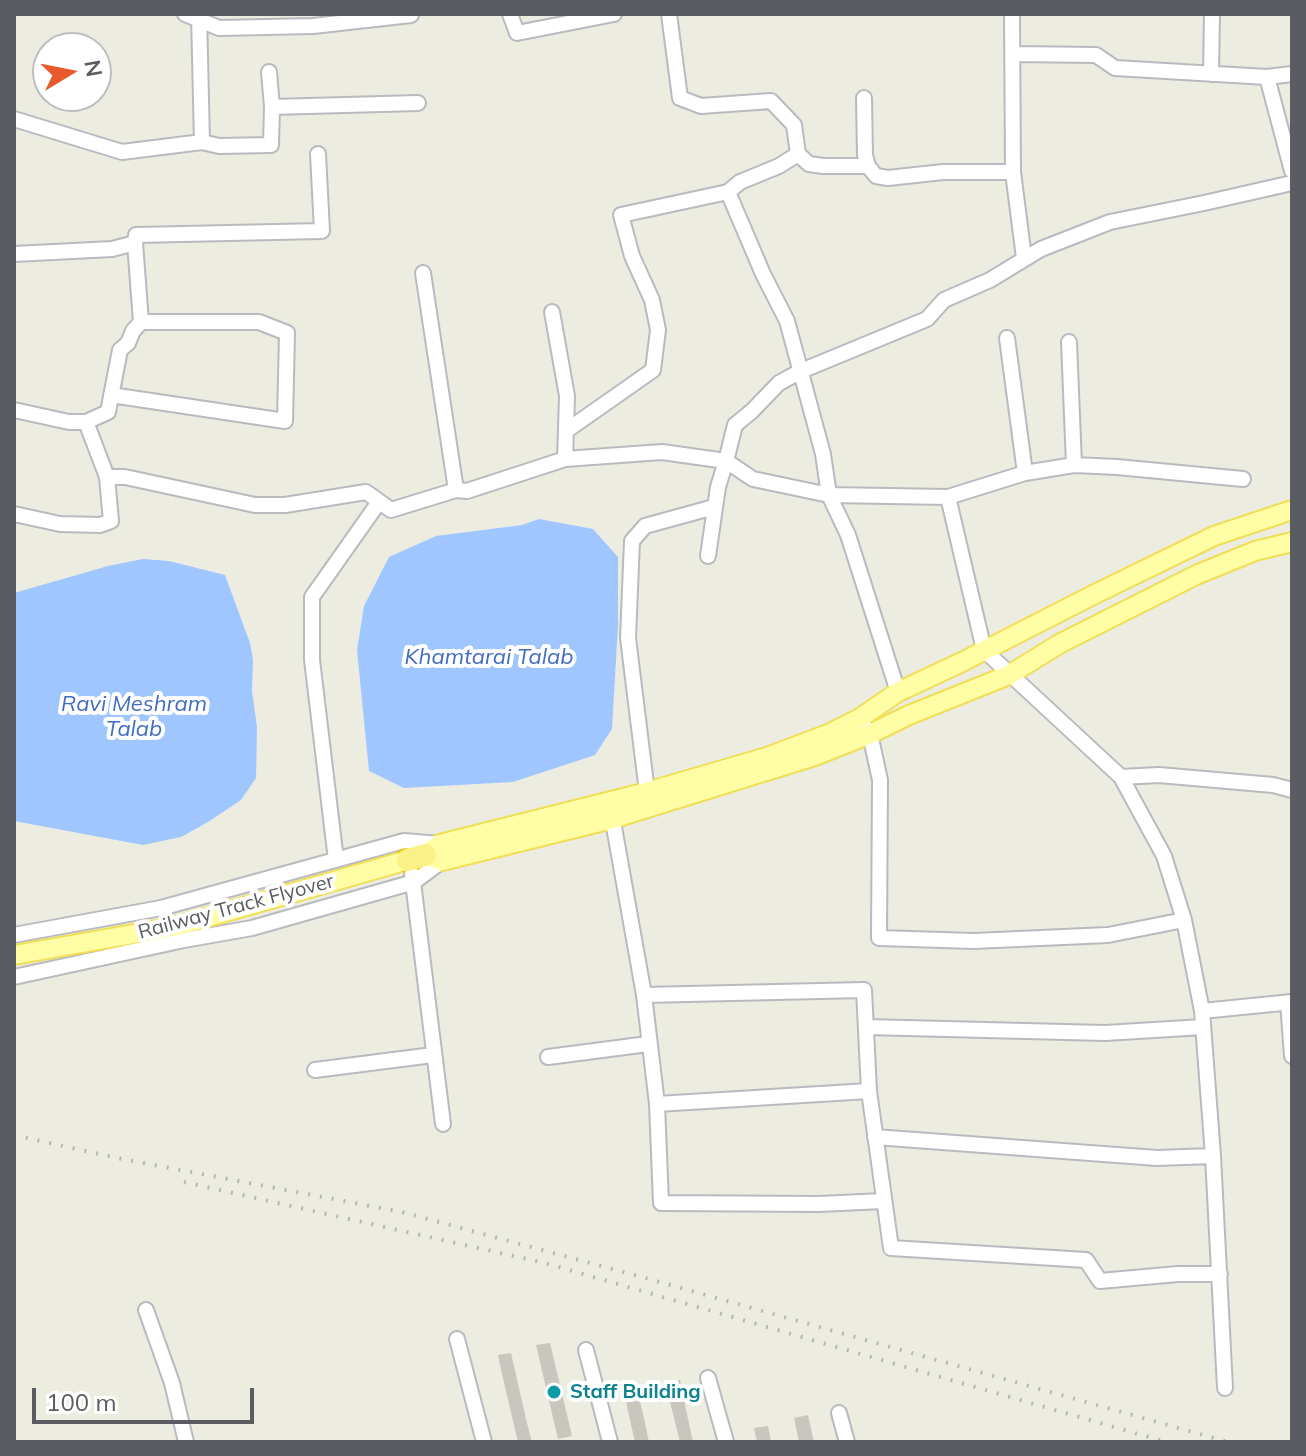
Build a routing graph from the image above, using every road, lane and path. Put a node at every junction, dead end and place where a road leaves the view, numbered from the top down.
1 (510, 14) edge
2 (614, 14) edge
3 (669, 14) edge
4 (1012, 14) edge
5 (1212, 14) edge
6 (195, 15) edge
7 (411, 15) edge
8 (1013, 54) junction
9 (269, 72) dead end
10 (1211, 74) junction
11 (1292, 74) edge
12 (1267, 77) junction
13 (864, 98) dead end
14 (418, 103) dead end
15 (272, 107) junction
16 (14, 119) edge
17 (202, 142) junction
18 (318, 154) dead end
19 (798, 154) junction
20 (868, 166) junction
21 (1292, 171) edge
22 (1013, 172) junction
23 (1292, 183) edge
24 (728, 192) junction
25 (135, 243) junction
26 (14, 254) edge
27 (1024, 258) junction
28 (423, 273) dead end
29 (552, 312) dead end
30 (141, 322) junction
31 (1007, 338) dead end
32 (1069, 342) dead end
33 (801, 371) junction
34 (111, 395) junction
35 (14, 410) edge
36 (86, 422) junction
37 (566, 431) junction
38 (565, 459) junction
39 (726, 461) junction
40 (1074, 465) junction
41 (1025, 473) junction
42 (107, 477) junction
43 (1243, 479) dead end
44 (456, 490) junction
45 (829, 495) junction
46 (948, 497) junction
47 (379, 502) junction
48 (714, 507) junction
49 (1292, 510) edge
50 (14, 514) edge
51 (1292, 542) edge
52 (708, 556) dead end
53 (984, 650) junction
54 (1009, 675) junction
55 (898, 692) junction
56 (865, 726) junction
57 (1121, 777) junction
58 (1292, 790) edge
59 (647, 792) junction
60 (611, 810) junction
61 (424, 852) junction
62 (336, 860) junction
63 (414, 882) junction
64 (1184, 920) junction
65 (14, 935) edge
66 (14, 955) edge
67 (14, 977) edge
68 (644, 995) junction
69 (1290, 1002) edge
70 (1202, 1011) junction
71 (866, 1027) junction
72 (1203, 1027) junction
73 (648, 1044) junction
74 (433, 1055) junction
75 (1292, 1056) edge
76 (548, 1057) dead end
77 (315, 1070) dead end
78 (869, 1091) junction
79 (657, 1104) junction
80 (443, 1124) dead end
81 (875, 1137) junction
82 (1213, 1156) junction
83 (883, 1201) junction
84 (1220, 1274) junction
85 (146, 1310) dead end
86 (457, 1339) dead end
87 (586, 1350) dead end
88 (708, 1378) dead end
89 (1225, 1388) dead end
90 (839, 1413) dead end
91 (186, 1442) edge
92 (484, 1442) edge
93 (610, 1442) edge
94 (726, 1442) edge
95 (847, 1442) edge

1 - 2 street
3 - 19 street
4 - 8 street
5 - 10 street
6 - 7 street
6 - 17 street
8 - 10 street
8 - 22 street
9 - 15 street
10 - 12 street
11 - 12 street
12 - 21 street
13 - 20 street
14 - 15 street
15 - 17 street
16 - 17 street
18 - 25 street
19 - 20 street
19 - 24 street
20 - 22 street
22 - 27 street
23 - 27 street
24 - 33 street
24 - 37 street
25 - 26 street
25 - 30 street
27 - 33 street
28 - 44 street
29 - 37 street
30 - 34 street
30 - 34 street
31 - 41 street
32 - 40 street
33 - 39 street
33 - 45 street
34 - 36 street
35 - 36 street
36 - 42 street
37 - 38 street
38 - 39 street
38 - 44 street
39 - 45 street
39 - 48 street
40 - 41 street
40 - 43 street
41 - 46 street
42 - 47 street
42 - 50 street
44 - 47 street
45 - 46 street
45 - 55 street
46 - 53 street
47 - 62 street
48 - 52 street
48 - 59 street
49 - 53 main road
51 - 54 main road
53 - 54 street
53 - 55 main road
54 - 56 main road
54 - 57 street
55 - 56 main road
56 - 59 main road
56 - 60 main road
56 - 64 street
57 - 58 street
57 - 64 street
59 - 60 main road
60 - 61 main road, Railway Track Flyover
60 - 68 street
61 - 62 street
61 - 63 street
61 - 63 street
61 - 66 main road, Railway Track Flyover
62 - 65 street
63 - 67 street
63 - 74 street
64 - 70 street
68 - 71 street
68 - 73 street
69 - 70 street
69 - 75 street
70 - 72 street
71 - 72 street
71 - 78 street
72 - 82 street
73 - 76 street
73 - 79 street
74 - 77 street
74 - 80 street
78 - 79 street
78 - 81 street
79 - 83 street
81 - 82 street
81 - 83 street
82 - 84 street
83 - 84 street
84 - 89 street
85 - 91 street
86 - 92 street
87 - 93 street
88 - 94 street
90 - 95 street

